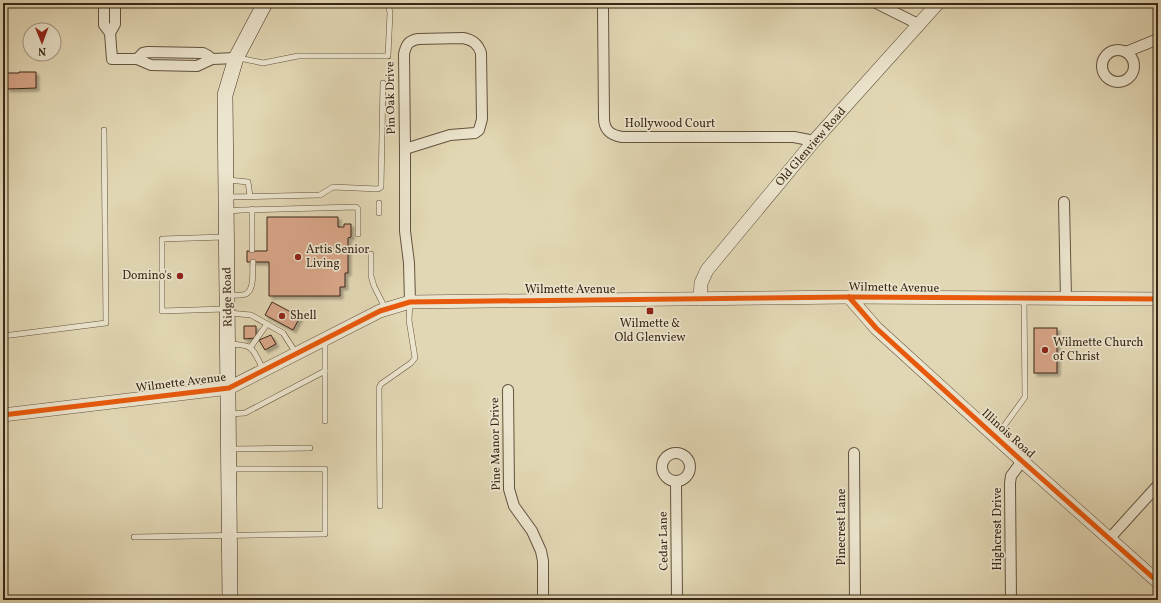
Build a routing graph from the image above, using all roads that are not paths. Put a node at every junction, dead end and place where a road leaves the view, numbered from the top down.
1 (104, 3) edge
2 (115, 3) edge
3 (265, 3) edge
4 (388, 3) edge
5 (604, 3) edge
6 (876, 3) edge
7 (938, 3) edge
8 (918, 24) junction
9 (110, 33) junction
10 (1158, 39) edge
11 (1126, 52) dead end
12 (236, 58) junction
13 (383, 83) dead end
14 (104, 130) dead end
15 (814, 142) junction
16 (405, 149) junction
17 (227, 180) junction
18 (250, 196) junction
19 (1064, 202) dead end
20 (379, 203) dead end
21 (227, 204) junction
22 (252, 209) junction
23 (379, 213) dead end
24 (358, 234) dead end
25 (227, 237) junction
26 (252, 250) dead end
27 (371, 254) dead end
28 (253, 262) dead end
29 (849, 297) junction
30 (700, 299) junction
31 (1024, 299) junction
32 (1158, 299) edge
33 (1066, 300) junction
34 (410, 302) junction
35 (228, 306) junction
36 (386, 309) junction
37 (266, 324) junction
38 (3, 336) edge
39 (325, 339) junction
40 (228, 344) junction
41 (250, 348) junction
42 (296, 353) junction
43 (264, 370) junction
44 (325, 371) junction
45 (229, 388) junction
46 (508, 390) dead end
47 (3, 414) edge
48 (229, 414) junction
49 (325, 421) dead end
50 (996, 437) junction
51 (310, 448) dead end
52 (229, 449) junction
53 (854, 454) dead end
54 (1022, 461) junction
55 (229, 469) junction
56 (676, 482) dead end
57 (1158, 485) edge
58 (380, 506) dead end
59 (230, 535) junction
60 (134, 536) dead end
61 (1110, 538) junction
62 (1158, 582) edge
63 (230, 600) edge
64 (543, 600) edge
65 (678, 600) edge
66 (856, 600) edge
67 (1011, 600) edge

1 - 9 street
2 - 9 street
3 - 12 main road, Ridge Road
4 - 12 lane
5 - 15 street, Hollywood Court
6 - 8 street
7 - 8 street, Old Glenview Road
8 - 15 street, Old Glenview Road
9 - 12 street
10 - 11 street
12 - 17 main road, Ridge Road
13 - 18 lane
14 - 38 lane
15 - 30 street, Old Glenview Road
16 - 16 street, Pin Oak Drive
16 - 34 street, Pin Oak Drive
17 - 18 lane
17 - 21 main road, Ridge Road
18 - 21 lane
19 - 33 street
20 - 23 lane
21 - 22 lane
21 - 25 main road, Ridge Road
22 - 24 lane
22 - 26 lane
25 - 35 main road, Ridge Road
25 - 35 lane
27 - 36 lane
28 - 35 lane
29 - 30 street, Wilmette Avenue
29 - 31 street, Wilmette Avenue
29 - 50 street, Illinois Road
30 - 34 street, Wilmette Avenue
31 - 33 street, Wilmette Avenue
31 - 50 lane
32 - 33 street, Wilmette Avenue
34 - 36 street, Wilmette Avenue
34 - 58 lane
35 - 37 lane
35 - 40 main road, Ridge Road
36 - 39 street, Wilmette Avenue
37 - 41 lane
37 - 42 lane
39 - 42 street, Wilmette Avenue
39 - 44 lane
40 - 41 lane
40 - 45 main road, Ridge Road
41 - 43 lane
42 - 43 street, Wilmette Avenue
43 - 45 street, Wilmette Avenue
44 - 48 lane
44 - 49 lane
45 - 47 street, Wilmette Avenue
45 - 48 main road, Ridge Road
46 - 64 street, Pine Manor Drive
48 - 52 main road, Ridge Road
50 - 54 street, Illinois Road
51 - 52 lane
52 - 55 main road, Ridge Road
53 - 66 street, Pinecrest Lane
54 - 61 street, Illinois Road
54 - 67 street, Highcrest Drive
55 - 59 main road, Ridge Road
55 - 59 lane
56 - 65 street, Cedar Lane
57 - 61 street
59 - 60 lane
59 - 63 main road, Ridge Road
61 - 62 street, Illinois Road

